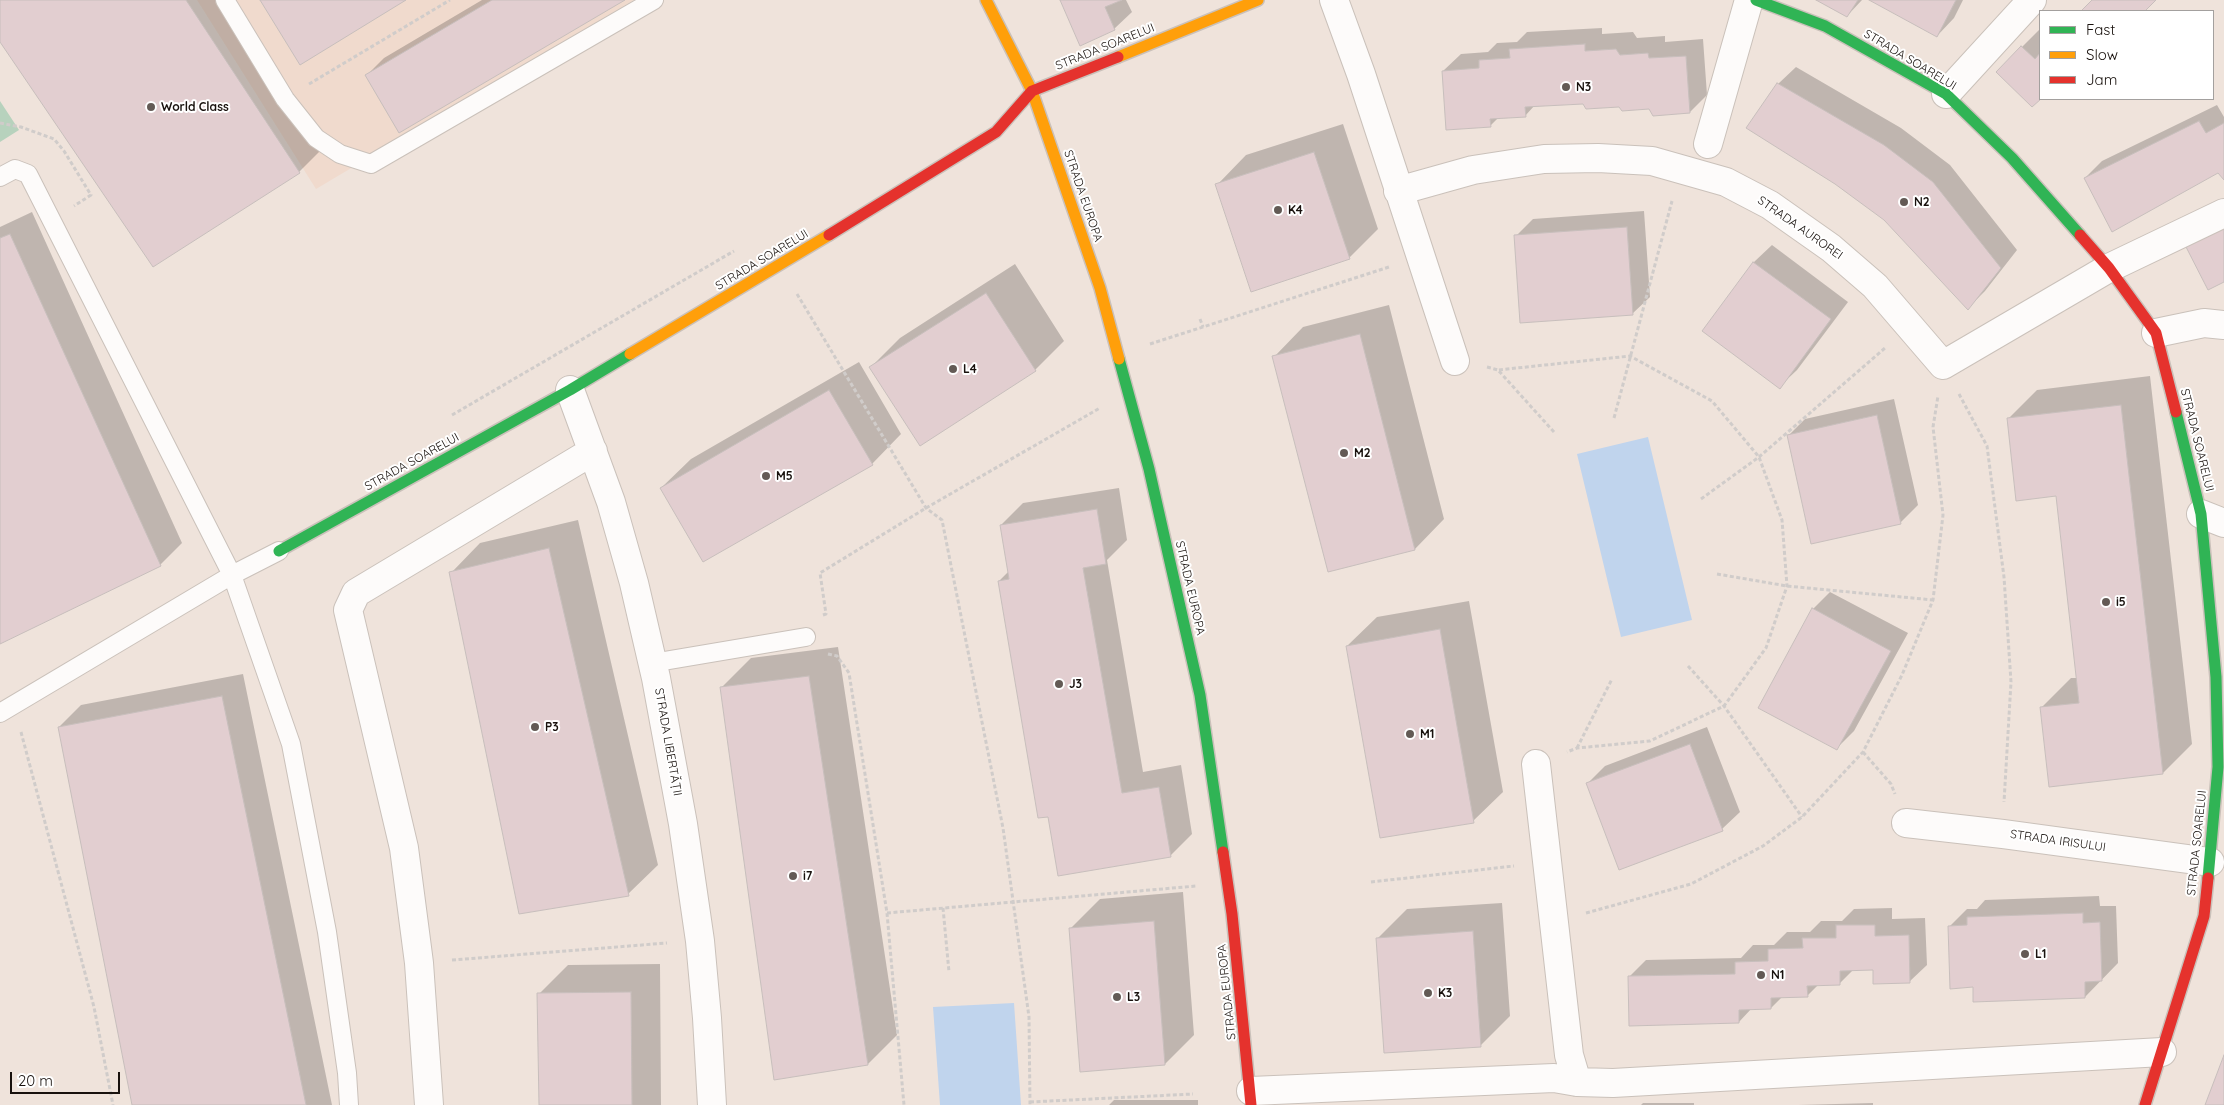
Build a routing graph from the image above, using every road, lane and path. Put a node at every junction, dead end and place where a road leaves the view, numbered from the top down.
1 (225, 0) edge
2 (450, 0) edge
3 (654, 0) edge
4 (986, 0) edge
5 (1258, 0) edge
6 (1334, 0) edge
7 (1749, 0) edge
8 (1756, 0) edge
9 (2032, 0) edge
10 (1032, 91) junction
11 (1946, 94) junction
12 (285, 99) junction
13 (1708, 144) dead end
14 (1680, 168) junction
15 (0, 176) edge
16 (1398, 191) junction
17 (2224, 213) edge
18 (736, 250) dead end
19 (1420, 257) junction
20 (780, 265) junction
21 (2109, 268) junction
22 (1200, 319) dead end
23 (2224, 324) edge
24 (1910, 326) junction
25 (1202, 327) junction
26 (2156, 333) junction
27 (1118, 355) junction
28 (1630, 356) junction
29 (1455, 361) dead end
30 (1944, 366) junction
31 (570, 390) junction
32 (1128, 391) junction
33 (451, 415) dead end
34 (1614, 418) dead end
35 (1554, 432) dead end
36 (593, 451) junction
37 (1759, 457) junction
38 (1701, 499) dead end
39 (926, 508) junction
40 (2213, 518) edge
41 (278, 551) joint
42 (1717, 574) dead end
43 (232, 575) junction
44 (1787, 586) junction
45 (1933, 600) junction
46 (819, 617) dead end
47 (806, 637) dead end
48 (823, 653) dead end
49 (652, 663) junction
50 (1688, 666) dead end
51 (1612, 679) dead end
52 (1724, 706) junction
53 (7, 709) edge
54 (1577, 748) junction
55 (1863, 752) junction
56 (1536, 764) joint
57 (1802, 817) junction
58 (1906, 823) joint
59 (2003, 834) junction
60 (1547, 862) junction
61 (2210, 862) junction
62 (1371, 882) dead end
63 (1227, 883) junction
64 (1012, 902) junction
65 (943, 908) junction
66 (887, 913) junction
67 (1554, 922) junction
68 (700, 941) junction
69 (419, 963) junction
70 (949, 972) dead end
71 (2162, 1052) junction
72 (1577, 1082) junction
73 (1193, 1094) dead end
74 (1251, 1098) edge
75 (1030, 1103) edge
76 (113, 1105) edge
77 (349, 1105) edge
78 (429, 1105) edge
79 (712, 1105) edge
80 (899, 1105) edge
81 (904, 1105) edge
82 (2145, 1105) edge

1 - 12 lane
2 - 12 path
3 - 12 lane
4 - 10 street, STRADA EUROPA
5 - 10 street, STRADA SOARELUI
6 - 16 street
7 - 13 street
8 - 11 street, STRADA SOARELUI
9 - 11 street
10 - 20 street, STRADA SOARELUI
10 - 27 street, STRADA EUROPA
11 - 21 street, STRADA SOARELUI
14 - 16 street, STRADA AUROREI
14 - 24 street, STRADA AUROREI
14 - 28 path
15 - 43 lane
16 - 19 street
17 - 21 street
18 - 33 path
19 - 25 path
19 - 29 street
20 - 31 street, STRADA SOARELUI
20 - 39 path
21 - 26 street, STRADA SOARELUI
21 - 30 street
22 - 25 path
23 - 26 street
24 - 30 street, STRADA AUROREI
24 - 37 path
25 - 27 path
26 - 40 street, STRADA SOARELUI
27 - 32 street, STRADA EUROPA
28 - 34 path
28 - 35 path
28 - 37 path
30 - 45 path
30 - 59 path
31 - 36 street, STRADA LIBERTĂȚII
31 - 41 street, STRADA SOARELUI
32 - 39 path
32 - 63 street, STRADA EUROPA
36 - 49 street, STRADA LIBERTĂȚII
36 - 69 street
37 - 38 path
37 - 44 path
39 - 46 path
39 - 64 path
40 - 61 street, STRADA SOARELUI
41 - 43 lane
42 - 44 path
43 - 53 lane
43 - 77 lane
44 - 45 path
44 - 52 path
45 - 55 path
47 - 49 lane
48 - 66 path
49 - 68 street, STRADA LIBERTĂȚII
50 - 52 path
51 - 54 path
52 - 54 path
52 - 57 path
53 - 76 path
54 - 56 path
55 - 57 path
55 - 58 path
56 - 60 street
57 - 67 path
58 - 59 street, STRADA IRISULUI
59 - 61 street, STRADA IRISULUI
60 - 62 path
60 - 67 street
61 - 71 street, STRADA SOARELUI
63 - 64 path
63 - 74 street, STRADA EUROPA
64 - 65 path
64 - 75 path
65 - 66 path
65 - 70 path
66 - 81 path
67 - 72 street
68 - 69 path
68 - 79 street, STRADA LIBERTĂȚII
69 - 78 street
71 - 72 street
71 - 82 street, STRADA SOARELUI
72 - 74 street
73 - 75 path
80 - 81 path

